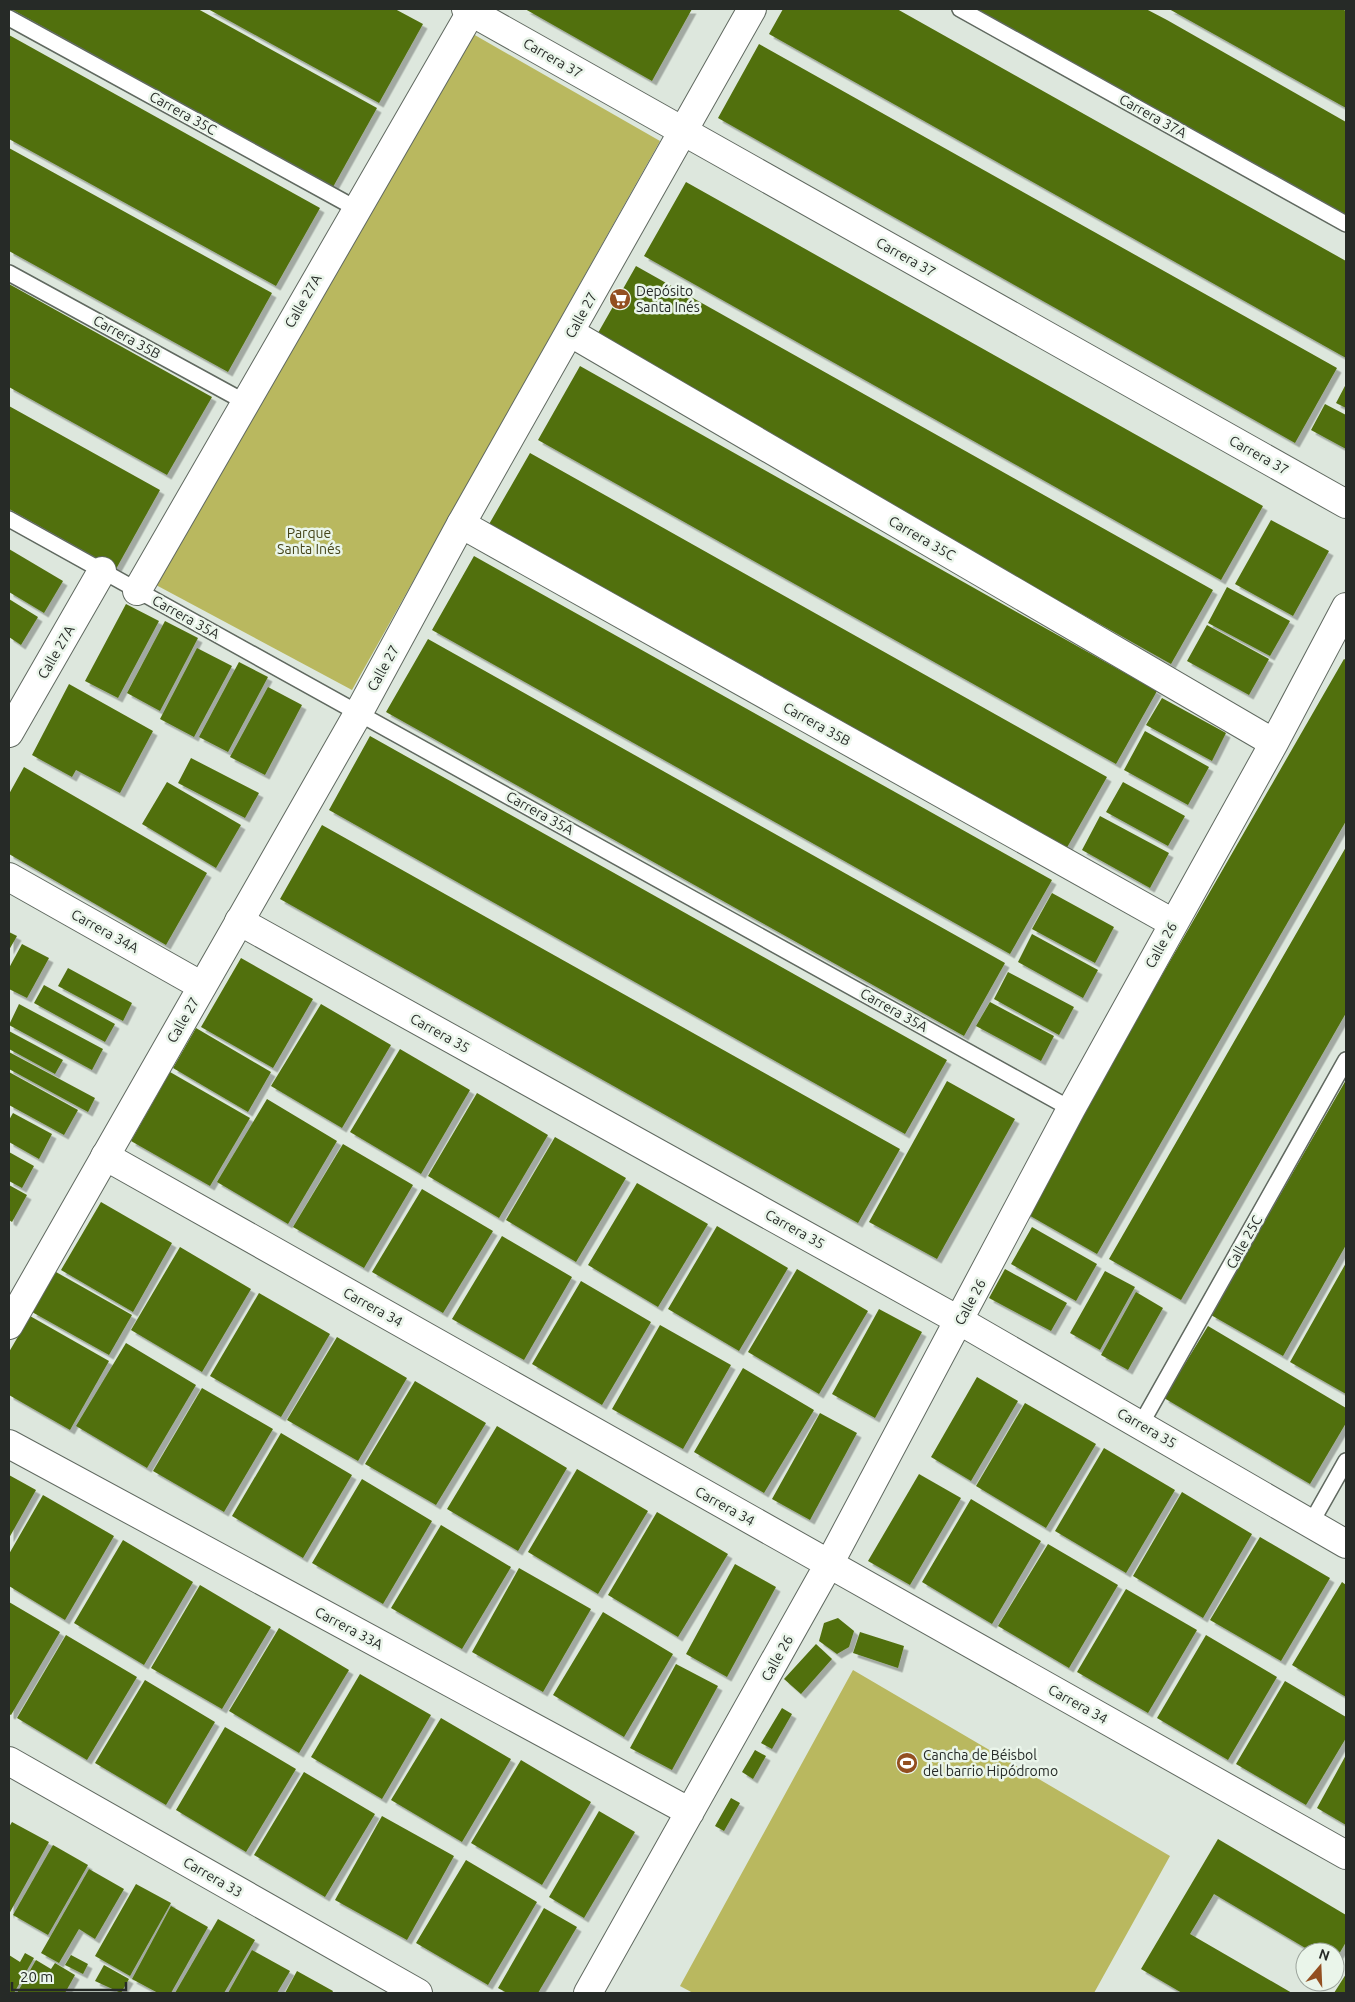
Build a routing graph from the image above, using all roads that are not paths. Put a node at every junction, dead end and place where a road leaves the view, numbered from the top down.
1 (752, 9) edge
2 (960, 9) edge
3 (468, 10) edge
4 (9, 18) edge
5 (683, 132) junction
6 (357, 209) junction
7 (1346, 224) edge
8 (9, 273) edge
9 (571, 333) junction
10 (245, 402) junction
11 (1346, 504) edge
12 (9, 519) edge
13 (461, 524) junction
14 (102, 571) junction
15 (137, 591) junction
16 (1346, 608) edge
17 (359, 712) junction
18 (9, 733) edge
19 (1274, 743) junction
20 (9, 877) edge
21 (239, 922) junction
22 (1173, 923) junction
23 (202, 986) junction
24 (1346, 1060) edge
25 (1071, 1109) junction
26 (105, 1156) junction
27 (960, 1321) junction
28 (9, 1325) edge
29 (1141, 1424) junction
30 (9, 1444) edge
31 (1346, 1461) edge
32 (1311, 1523) junction
33 (1346, 1544) edge
34 (829, 1564) junction
35 (9, 1761) edge
36 (690, 1812) junction
37 (1346, 1855) edge
38 (418, 1993) edge
39 (588, 1993) edge

1 - 5 street, Calle 27
2 - 7 lane, Carrera 37A
3 - 5 street, Carrera 37
3 - 6 street, Calle 27A
4 - 6 lane, Carrera 35C
5 - 9 street, Calle 27
5 - 11 street, Carrera 37
6 - 10 street, Calle 27A
8 - 10 lane, Carrera 35B
9 - 13 street, Calle 27
9 - 19 street, Carrera 35C
10 - 15 street, Calle 27A
12 - 14 lane, Carrera 35A
13 - 17 street, Calle 27
13 - 22 street, Carrera 35B
14 - 15 lane, Carrera 35A
14 - 18 street, Calle 27A
15 - 17 lane, Carrera 35A
16 - 19 street, Calle 26
17 - 21 street, Calle 27
17 - 25 lane, Carrera 35A
19 - 22 street, Calle 26
20 - 23 street, Carrera 34A
21 - 23 street, Calle 27
21 - 27 street, Carrera 35
22 - 25 street, Calle 26
23 - 26 street, Calle 27
24 - 29 lane, Calle 25C
25 - 27 street, Calle 26
26 - 28 street, Calle 27
26 - 34 street, Carrera 34
27 - 29 street, Carrera 35
27 - 34 street, Calle 26
29 - 32 street, Carrera 35
30 - 36 street, Carrera 33A
31 - 32 lane
32 - 33 street, Carrera 35
34 - 36 street, Calle 26
34 - 37 street, Carrera 34
35 - 38 street, Carrera 33
36 - 39 street, Calle 26

